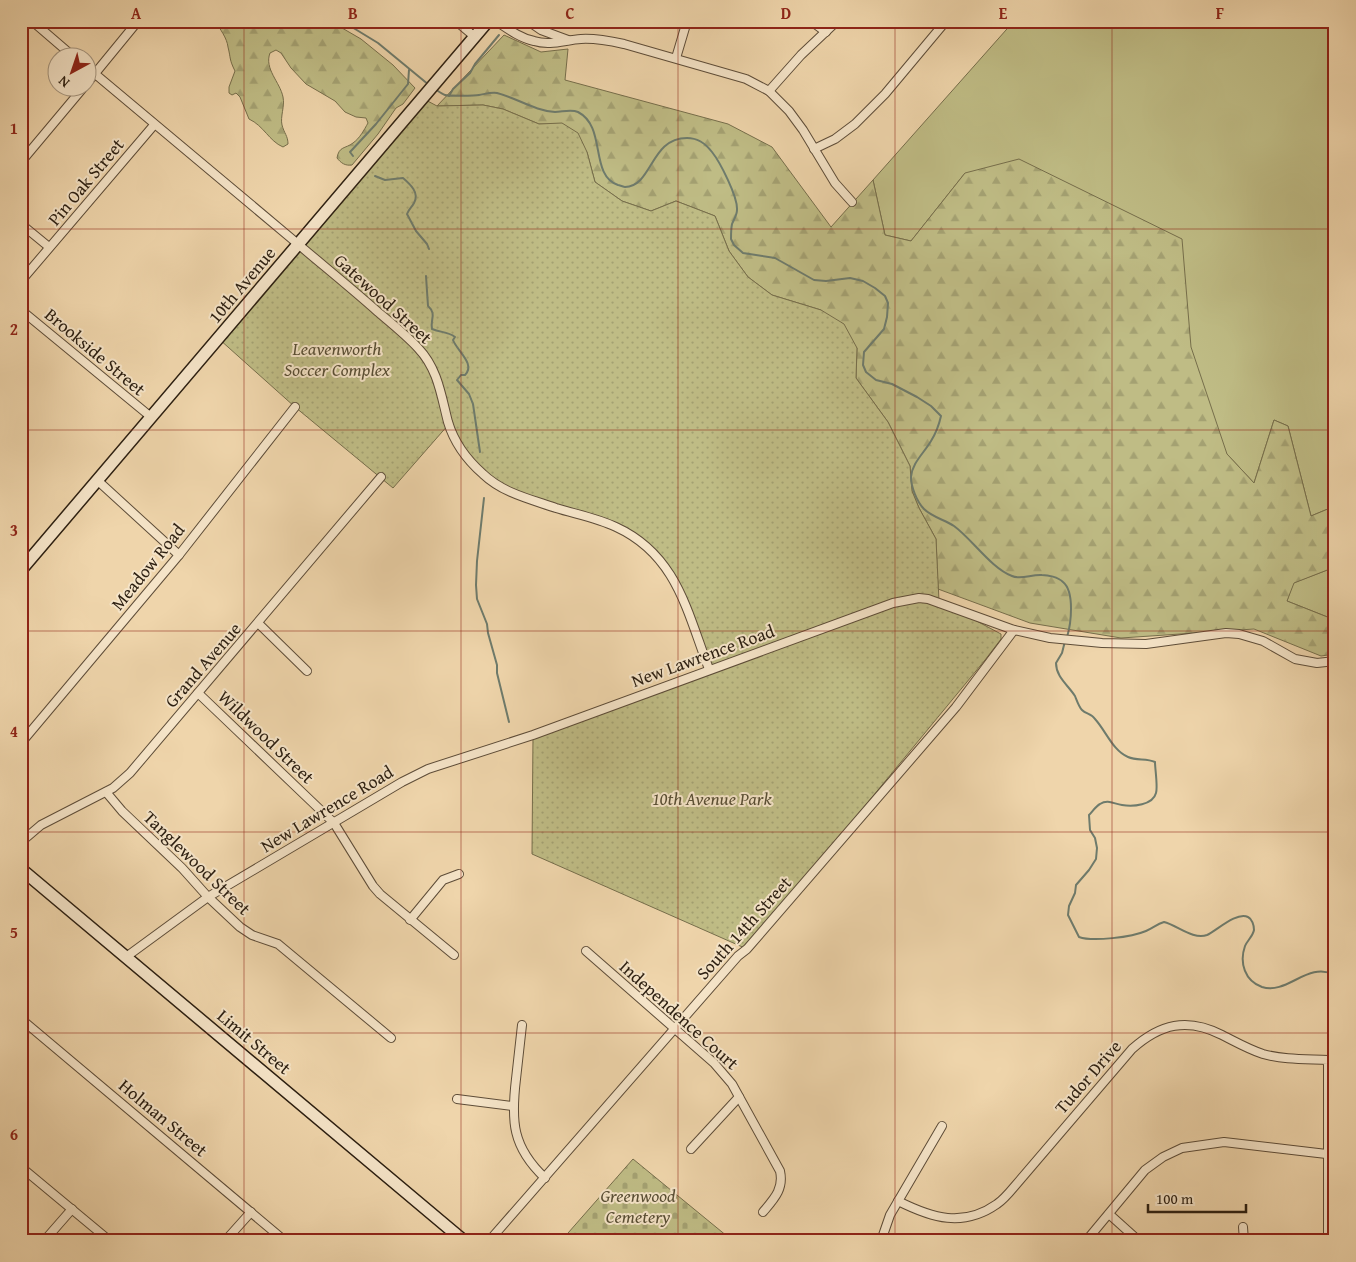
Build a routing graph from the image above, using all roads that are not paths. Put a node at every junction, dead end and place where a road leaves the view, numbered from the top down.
1 (25, 21) edge
2 (32, 21) edge
3 (138, 21) edge
4 (456, 21) edge
5 (488, 21) edge
6 (496, 21) edge
7 (528, 21) edge
8 (687, 21) edge
9 (811, 21) edge
10 (837, 21) edge
11 (946, 21) edge
12 (21, 26) edge
13 (826, 32) junction
14 (475, 37) junction
15 (570, 41) junction
16 (63, 48) edge
17 (676, 58) junction
18 (98, 70) edge
19 (98, 77) edge
20 (769, 91) junction
21 (75, 98) edge
22 (154, 125) junction
23 (814, 149) junction
24 (21, 162) edge
25 (852, 202) dead end
26 (21, 224) edge
27 (299, 245) junction
28 (49, 247) junction
29 (21, 281) edge
30 (21, 310) edge
31 (295, 407) dead end
32 (150, 417) junction
33 (381, 477) dead end
34 (97, 480) junction
35 (179, 555) junction
36 (21, 570) edge
37 (259, 624) junction
38 (1014, 630) junction
39 (1335, 661) edge
40 (709, 669) junction
41 (307, 671) dead end
42 (198, 693) junction
43 (21, 743) edge
44 (106, 792) junction
45 (334, 823) junction
46 (21, 842) edge
47 (21, 870) edge
48 (459, 874) dead end
49 (208, 897) junction
50 (410, 920) junction
51 (586, 951) dead end
52 (454, 955) dead end
53 (126, 957) junction
54 (21, 1018) edge
55 (522, 1025) dead end
56 (674, 1029) junction
57 (391, 1038) dead end
58 (739, 1097) junction
59 (457, 1099) dead end
60 (512, 1106) junction
61 (942, 1126) dead end
62 (691, 1149) dead end
63 (1331, 1155) edge
64 (21, 1167) edge
65 (545, 1178) junction
66 (898, 1201) junction
67 (72, 1209) junction
68 (251, 1212) junction
69 (764, 1212) dead end
70 (1109, 1214) junction
71 (1243, 1227) dead end
72 (44, 1241) edge
73 (110, 1241) edge
74 (225, 1241) edge
75 (285, 1241) edge
76 (464, 1241) edge
77 (489, 1241) edge
78 (881, 1241) edge
79 (1086, 1241) edge
80 (1139, 1241) edge
81 (1244, 1241) edge
82 (1328, 1241) edge

1 - 12 street
2 - 16 street
3 - 18 street
4 - 14 street
5 - 14 street, 10th Avenue
6 - 15 street
7 - 15 street
8 - 17 street
9 - 13 street
10 - 13 street
11 - 23 street
13 - 20 street
14 - 27 street, 10th Avenue
15 - 17 street
17 - 20 street
19 - 22 street, Gatewood Street
20 - 23 street
21 - 24 street
22 - 27 street, Gatewood Street
22 - 28 street, Pin Oak Street
23 - 25 street
26 - 28 street
27 - 32 street, 10th Avenue
27 - 40 street, Gatewood Street
28 - 29 street, Pin Oak Street
30 - 32 street, Brookside Street
31 - 35 street, Meadow Road
32 - 34 street, 10th Avenue
33 - 37 street, Grand Avenue
34 - 35 street
34 - 36 street, 10th Avenue
35 - 43 street, Meadow Road
37 - 41 street
37 - 42 street, Grand Avenue
38 - 39 street, New Lawrence Road
38 - 40 street, New Lawrence Road
38 - 56 street, South 14th Street
40 - 45 street, New Lawrence Road
42 - 44 street, Grand Avenue
42 - 45 street, Wildwood Street
44 - 46 street, Grand Avenue
44 - 49 street, Tanglewood Street
45 - 49 street, New Lawrence Road
45 - 50 street, Wildwood Street
47 - 53 street, Limit Street
48 - 50 street
49 - 53 street, New Lawrence Road
49 - 57 street, Tanglewood Street
50 - 52 street, Wildwood Street
51 - 56 street, Independence Court
53 - 76 street, Limit Street
54 - 68 street, Holman Street
55 - 60 street
56 - 58 street, Independence Court
56 - 65 street, South 14th Street
58 - 62 street
58 - 69 street, Independence Court
59 - 60 street
60 - 65 street
61 - 66 street
63 - 66 street, Tudor Drive
63 - 70 street
63 - 82 street
64 - 67 street
65 - 77 street, South 14th Street
66 - 78 street
67 - 72 street
67 - 73 street
68 - 74 street
68 - 75 street, Holman Street
70 - 79 street
70 - 80 street
71 - 81 street

